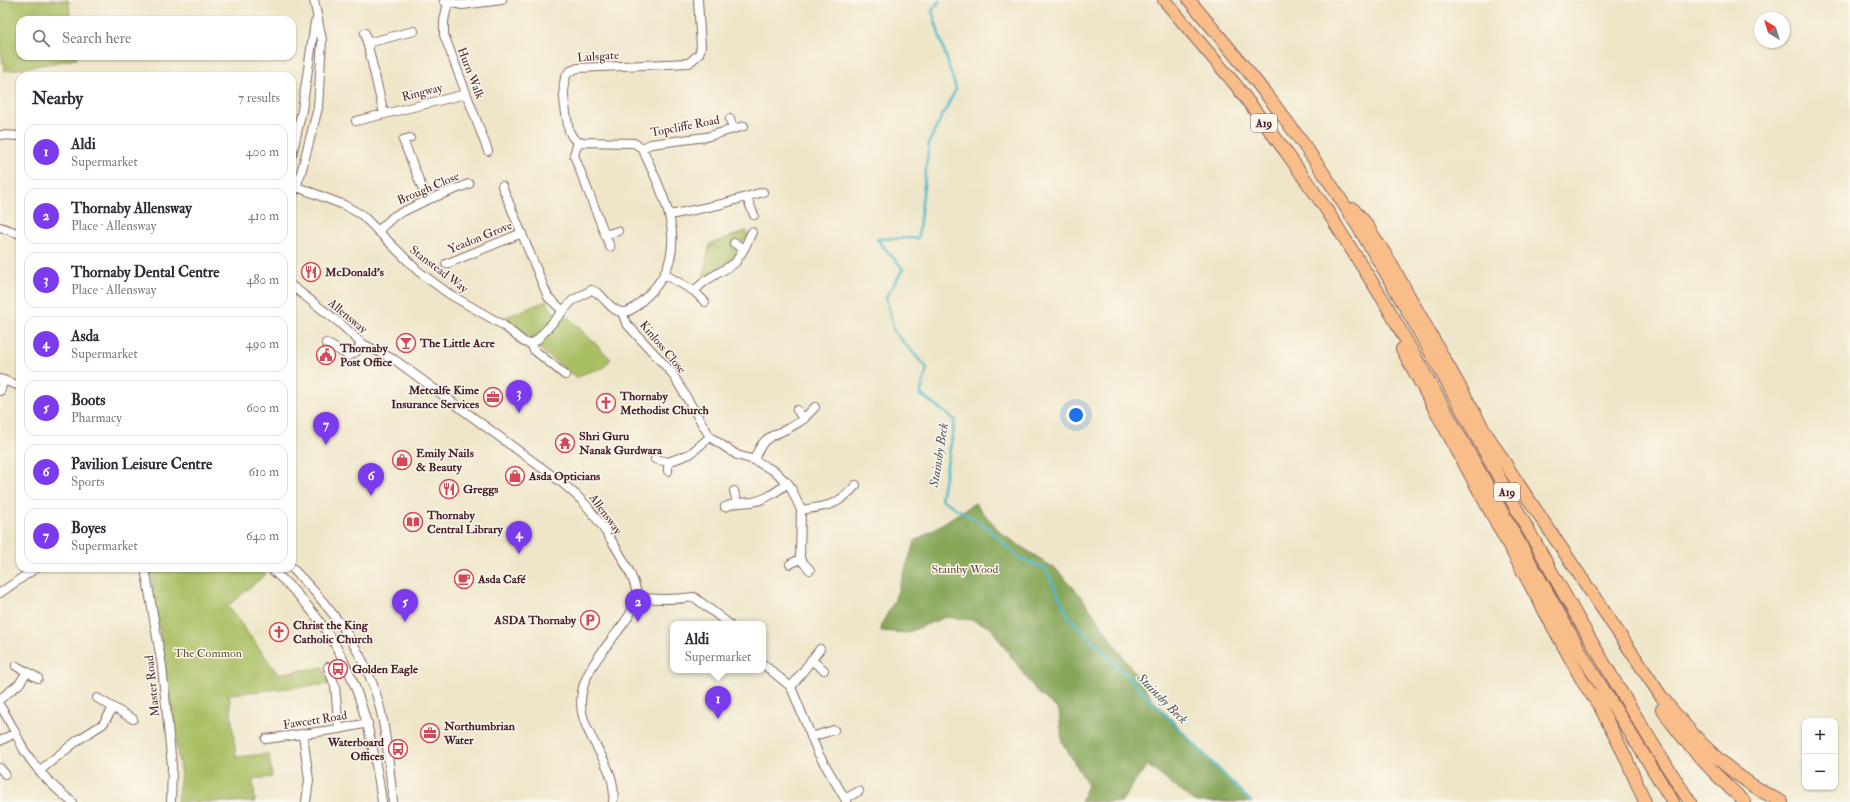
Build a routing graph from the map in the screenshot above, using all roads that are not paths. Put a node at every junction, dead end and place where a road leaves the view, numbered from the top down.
1 (314, 0) edge
2 (502, 0) edge
3 (698, 0) edge
4 (1164, 0) edge
5 (1189, 0) edge
6 (445, 1) edge
7 (316, 15) junction
8 (414, 31) dead end
9 (365, 33) dead end
10 (367, 43) junction
11 (466, 94) junction
12 (384, 114) junction
13 (730, 119) dead end
14 (356, 121) dead end
15 (744, 126) dead end
16 (733, 129) junction
17 (0, 135) edge
18 (16, 136) edge
19 (296, 137) edge
20 (410, 138) dead end
21 (578, 142) junction
22 (642, 148) junction
23 (488, 151) dead end
24 (1327, 179) junction
25 (296, 180) edge
26 (469, 184) dead end
27 (502, 186) dead end
28 (296, 187) edge
29 (762, 192) dead end
30 (747, 198) junction
31 (427, 200) junction
32 (670, 215) junction
33 (754, 215) dead end
34 (0, 227) edge
35 (379, 230) junction
36 (618, 231) dead end
37 (752, 232) dead end
38 (16, 233) edge
39 (522, 233) junction
40 (605, 235) junction
41 (734, 243) dead end
42 (610, 247) dead end
43 (744, 249) junction
44 (1353, 253) junction
45 (446, 264) dead end
46 (664, 274) junction
47 (296, 289) edge
48 (694, 291) junction
49 (704, 302) dead end
50 (562, 311) junction
51 (622, 312) junction
52 (326, 343) dead end
53 (361, 343) junction
54 (531, 344) junction
55 (564, 375) dead end
56 (2, 379) edge
57 (16, 384) edge
58 (0, 391) edge
59 (815, 407) dead end
60 (797, 410) dead end
61 (804, 419) junction
62 (710, 438) junction
63 (655, 459) dead end
64 (754, 460) junction
65 (668, 462) junction
66 (668, 471) dead end
67 (788, 483) junction
68 (856, 485) dead end
69 (734, 491) dead end
70 (737, 502) junction
71 (725, 507) dead end
72 (801, 510) junction
73 (800, 560) junction
74 (790, 564) dead end
75 (810, 570) dead end
76 (26, 572) edge
77 (146, 572) edge
78 (274, 572) edge
79 (296, 572) edge
80 (1542, 584) junction
81 (0, 594) edge
82 (636, 597) junction
83 (1605, 613) junction
84 (725, 621) edge
85 (820, 649) dead end
86 (811, 660) junction
87 (16, 666) dead end
88 (766, 666) edge
89 (328, 667) dead end
90 (824, 670) dead end
91 (27, 672) junction
92 (38, 678) dead end
93 (791, 686) junction
94 (97, 698) dead end
95 (0, 699) edge
96 (1598, 704) junction
97 (0, 706) edge
98 (113, 708) junction
99 (133, 719) dead end
100 (368, 723) junction
101 (339, 730) junction
102 (834, 730) dead end
103 (15, 734) junction
104 (303, 735) junction
105 (812, 737) junction
106 (266, 739) dead end
107 (0, 741) edge
108 (1631, 769) junction
109 (39, 771) junction
110 (390, 782) junction
111 (380, 783) junction
112 (859, 791) dead end
113 (846, 801) edge
114 (72, 802) edge
115 (171, 802) edge
116 (306, 802) edge
117 (382, 802) edge
118 (393, 802) edge
119 (613, 802) edge
120 (1640, 802) edge
121 (1645, 802) edge
122 (1674, 802) edge
123 (1690, 802) edge
124 (1745, 802) edge
125 (1782, 802) edge

1 - 7 street
2 - 6 street
3 - 21 street, Lulsgate
4 - 44 highway, A19
5 - 24 highway, A19
6 - 11 street, Hurn Walk
7 - 19 street
7 - 25 street
8 - 10 street
9 - 10 street
10 - 12 street
11 - 12 street, Ringway
11 - 23 street, Hurn Walk
12 - 14 street, Ringway
13 - 16 street, Topcliffe Road
15 - 16 street, Topcliffe Road
16 - 22 street, Topcliffe Road
17 - 18 street
20 - 31 street
21 - 22 street, Topcliffe Road
21 - 40 street
22 - 32 street, Topcliffe Road
24 - 83 highway
24 - 123 highway, A19
26 - 31 street, Brough Close
27 - 39 street, Yeadon Grove
28 - 35 street, Stanstead Way
29 - 30 street
30 - 32 street
30 - 33 street
31 - 35 street, Brough Close
32 - 46 street, Topcliffe Road
34 - 38 street
35 - 54 street, Stanstead Way
36 - 40 street
37 - 43 street
39 - 45 street, Yeadon Grove
39 - 50 street, Yeadon Grove
40 - 42 street
41 - 43 street
43 - 48 street
44 - 80 highway, A19
44 - 96 highway
46 - 48 street
46 - 51 street, Topcliffe Road
47 - 53 street, Allensway
48 - 49 street
50 - 51 street
50 - 54 street
51 - 62 street, Kinloss Close
52 - 53 street
53 - 82 street, Allensway
54 - 55 street, Stanstead Way
56 - 57 street
56 - 58 street
59 - 61 street
60 - 61 street
61 - 64 street
62 - 64 street, Kinloss Close
62 - 65 street
63 - 65 street
64 - 67 street, Kinloss Close
65 - 66 street
67 - 70 street
67 - 72 street, Kinloss Close
68 - 72 street
69 - 70 street
70 - 71 street
72 - 73 street, Kinloss Close
73 - 74 street
73 - 75 street
76 - 81 street
77 - 115 street, Master Road
78 - 100 street
79 - 110 street
80 - 96 highway
80 - 122 highway, A19
82 - 84 street
82 - 119 street
83 - 124 highway
83 - 125 highway
85 - 86 street
86 - 90 street
86 - 93 street
87 - 91 street
88 - 93 street
89 - 101 street
91 - 92 street
91 - 95 street
93 - 105 street
94 - 98 street
96 - 108 highway
97 - 103 street
98 - 99 street
98 - 109 street
100 - 101 street, Fawcett Road
100 - 111 street
101 - 104 street, Fawcett Road
102 - 105 street
103 - 107 street
103 - 109 street
104 - 106 street, Fawcett Road
104 - 116 street
105 - 113 street
108 - 120 highway
108 - 121 highway
109 - 114 street
110 - 111 street
110 - 118 street
111 - 117 street
112 - 113 street

